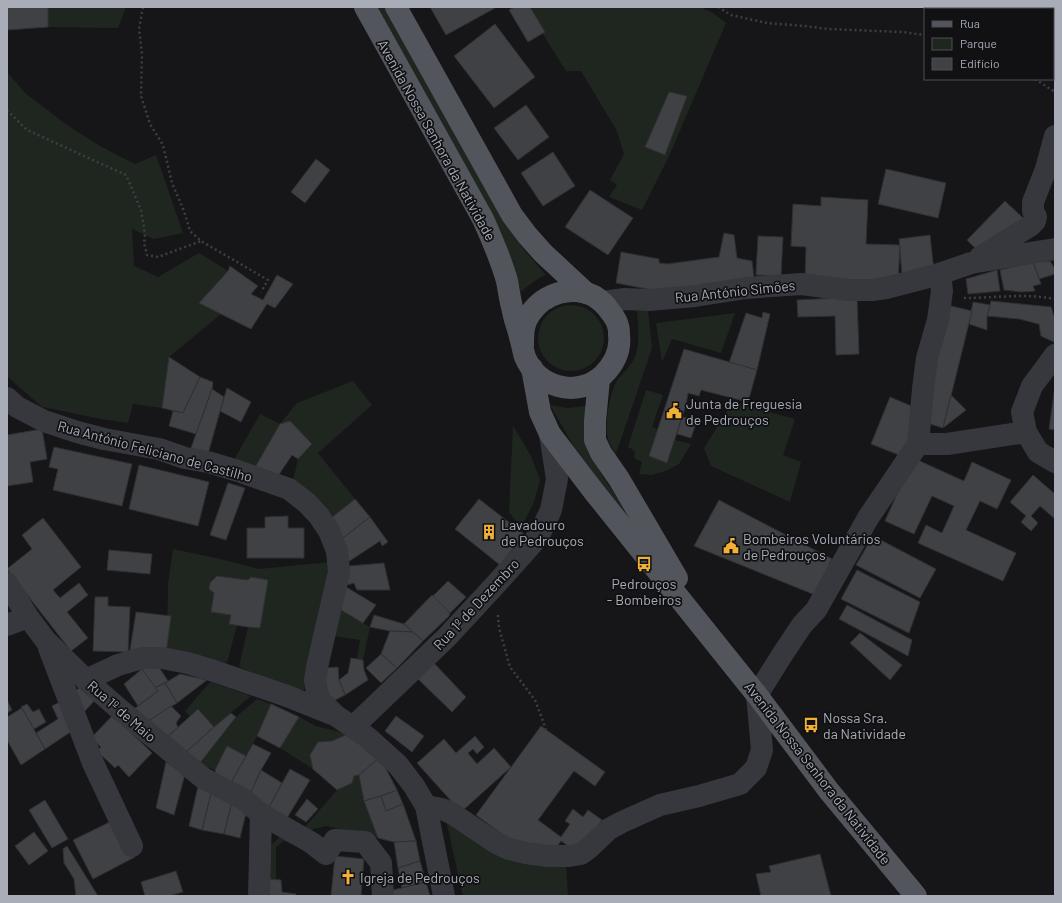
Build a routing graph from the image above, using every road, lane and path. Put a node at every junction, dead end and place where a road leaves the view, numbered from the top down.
1 (143, 7) edge
2 (365, 7) edge
3 (396, 7) edge
4 (718, 7) edge
5 (924, 35) edge
6 (1037, 80) edge
7 (1055, 92) edge
8 (7, 110) edge
9 (1055, 136) edge
10 (201, 241) junction
11 (1055, 249) edge
12 (971, 263) junction
13 (936, 275) junction
14 (261, 292) dead end
15 (941, 296) junction
16 (594, 297) junction
17 (1055, 299) edge
18 (522, 346) junction
19 (1055, 355) edge
20 (532, 368) junction
21 (599, 379) junction
22 (10, 406) edge
23 (1026, 432) junction
24 (550, 434) junction
25 (918, 444) junction
26 (1055, 462) edge
27 (7, 583) edge
28 (497, 583) junction
29 (28, 617) junction
30 (7, 625) edge
31 (46, 641) junction
32 (720, 649) junction
33 (86, 680) junction
34 (757, 696) junction
35 (335, 715) junction
36 (353, 727) junction
37 (546, 730) dead end
38 (426, 806) junction
39 (261, 814) junction
40 (132, 846) dead end
41 (259, 896) edge
42 (383, 896) edge
43 (444, 896) edge
44 (916, 896) edge

1 - 10 path
2 - 18 main road, Avenida Nossa Senhora da Natividade
3 - 16 main road, Avenida Nossa Senhora da Natividade
4 - 5 path
6 - 7 path
8 - 10 path
9 - 12 street
10 - 14 path
11 - 12 street, Rua António Simões
12 - 13 street, Rua António Simões
13 - 15 street
13 - 16 street, Rua António Simões
15 - 17 path
15 - 25 street
16 - 18 main road, Avenida Nossa Senhora da Natividade
16 - 21 main road, Avenida Nossa Senhora da Natividade
18 - 20 main road, Avenida Nossa Senhora da Natividade
19 - 23 street
20 - 21 main road, Avenida Nossa Senhora da Natividade
20 - 24 main road, Avenida Nossa Senhora da Natividade
21 - 32 main road, Avenida Nossa Senhora da Natividade
22 - 35 street, Rua António Feliciano de Castilho
23 - 25 street
23 - 26 street
24 - 28 street, Rua 1º de Dezembro
24 - 32 main road, Avenida Nossa Senhora da Natividade
25 - 34 street
27 - 29 street, Rua 1º de Maio
28 - 36 street, Rua 1º de Dezembro
28 - 37 path
29 - 30 street
29 - 31 street, Rua 1º de Maio
31 - 33 street, Rua 1º de Maio
31 - 40 street
32 - 34 main road, Avenida Nossa Senhora da Natividade
33 - 35 street
33 - 39 street, Rua 1º de Maio
34 - 38 street
34 - 44 main road, Avenida Nossa Senhora da Natividade
35 - 36 street, Rua António Feliciano de Castilho
36 - 38 street, Rua António Feliciano de Castilho
38 - 43 street, Rua António Feliciano de Castilho
39 - 41 street
39 - 42 street, Rua 1º de Maio

